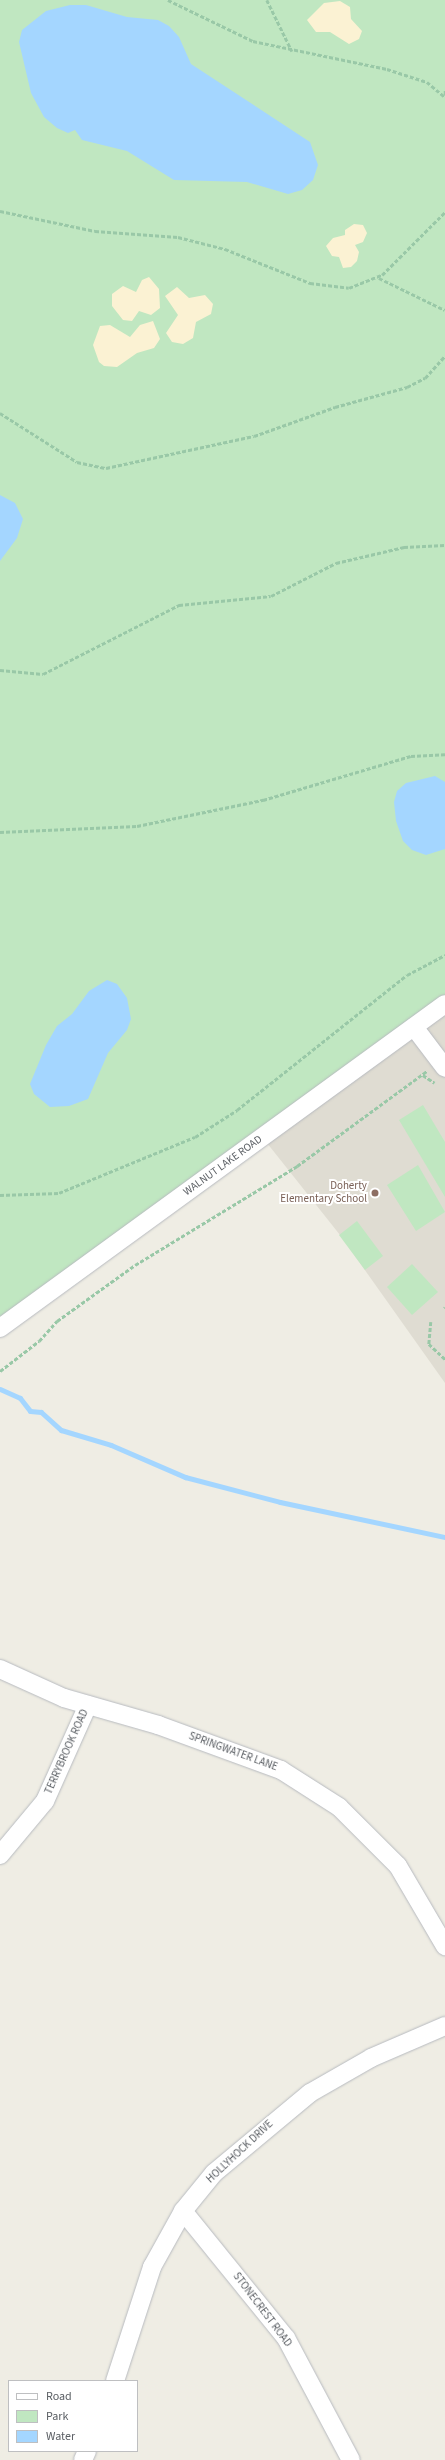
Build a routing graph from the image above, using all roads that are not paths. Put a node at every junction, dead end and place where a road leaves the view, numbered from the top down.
1 (443, 1011) edge
2 (414, 1027) junction
3 (442, 1063) edge
4 (0, 1328) edge
5 (0, 1669) edge
6 (88, 1704) junction
7 (0, 1855) edge
8 (445, 1946) edge
9 (445, 2026) edge
10 (184, 2211) junction
11 (115, 2380) edge
12 (351, 2460) edge

1 - 2 street, WALNUT LAKE ROAD
2 - 3 street
2 - 4 street, WALNUT LAKE ROAD
5 - 6 street, SPRINGWATER LANE
6 - 7 street, TERRYBROOK ROAD
6 - 8 street, SPRINGWATER LANE
9 - 10 street, HOLLYHOCK DRIVE
10 - 11 street, HOLLYHOCK DRIVE
10 - 12 street, STONECREST ROAD

